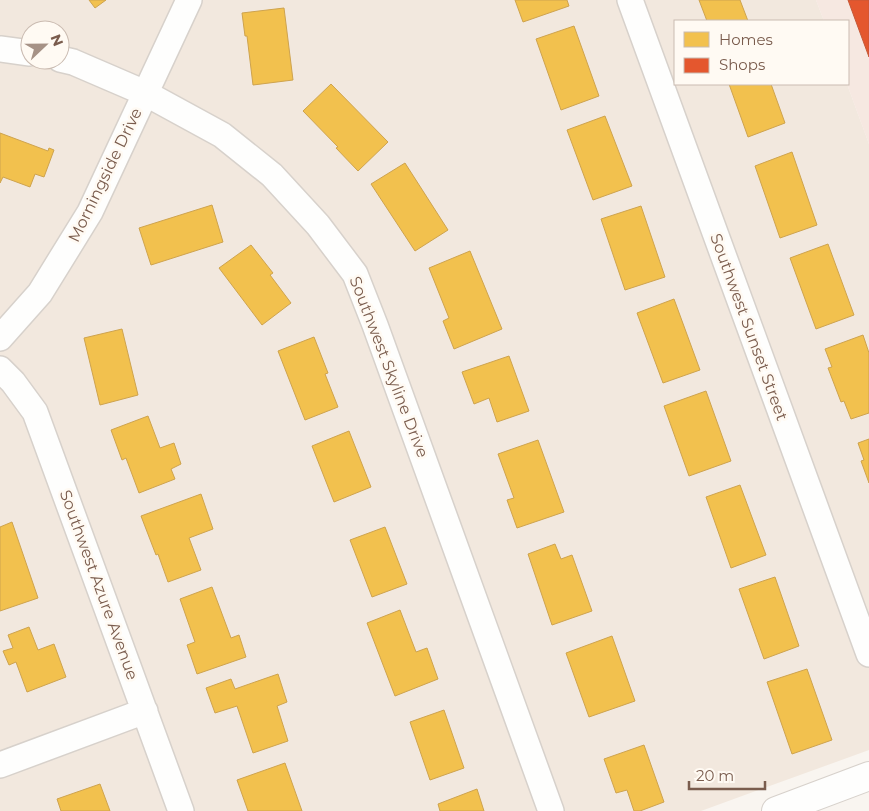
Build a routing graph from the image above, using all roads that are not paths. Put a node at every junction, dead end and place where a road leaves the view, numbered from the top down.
1 (188, 0) edge
2 (630, 0) edge
3 (0, 49) edge
4 (20, 52) edge
5 (70, 61) edge
6 (145, 93) junction
7 (0, 338) edge
8 (0, 368) edge
9 (869, 654) edge
10 (145, 711) junction
11 (0, 765) edge
12 (869, 776) edge
13 (181, 811) edge
14 (551, 811) edge
15 (776, 811) edge

1 - 6 street, Morningside Drive
2 - 9 street, Southwest Sunset Street
3 - 4 street
5 - 6 street, Southwest Skyline Drive
6 - 7 street, Morningside Drive
6 - 14 street, Southwest Skyline Drive
8 - 10 street, Southwest Azure Avenue
10 - 11 street
10 - 13 street, Southwest Azure Avenue
12 - 15 street

